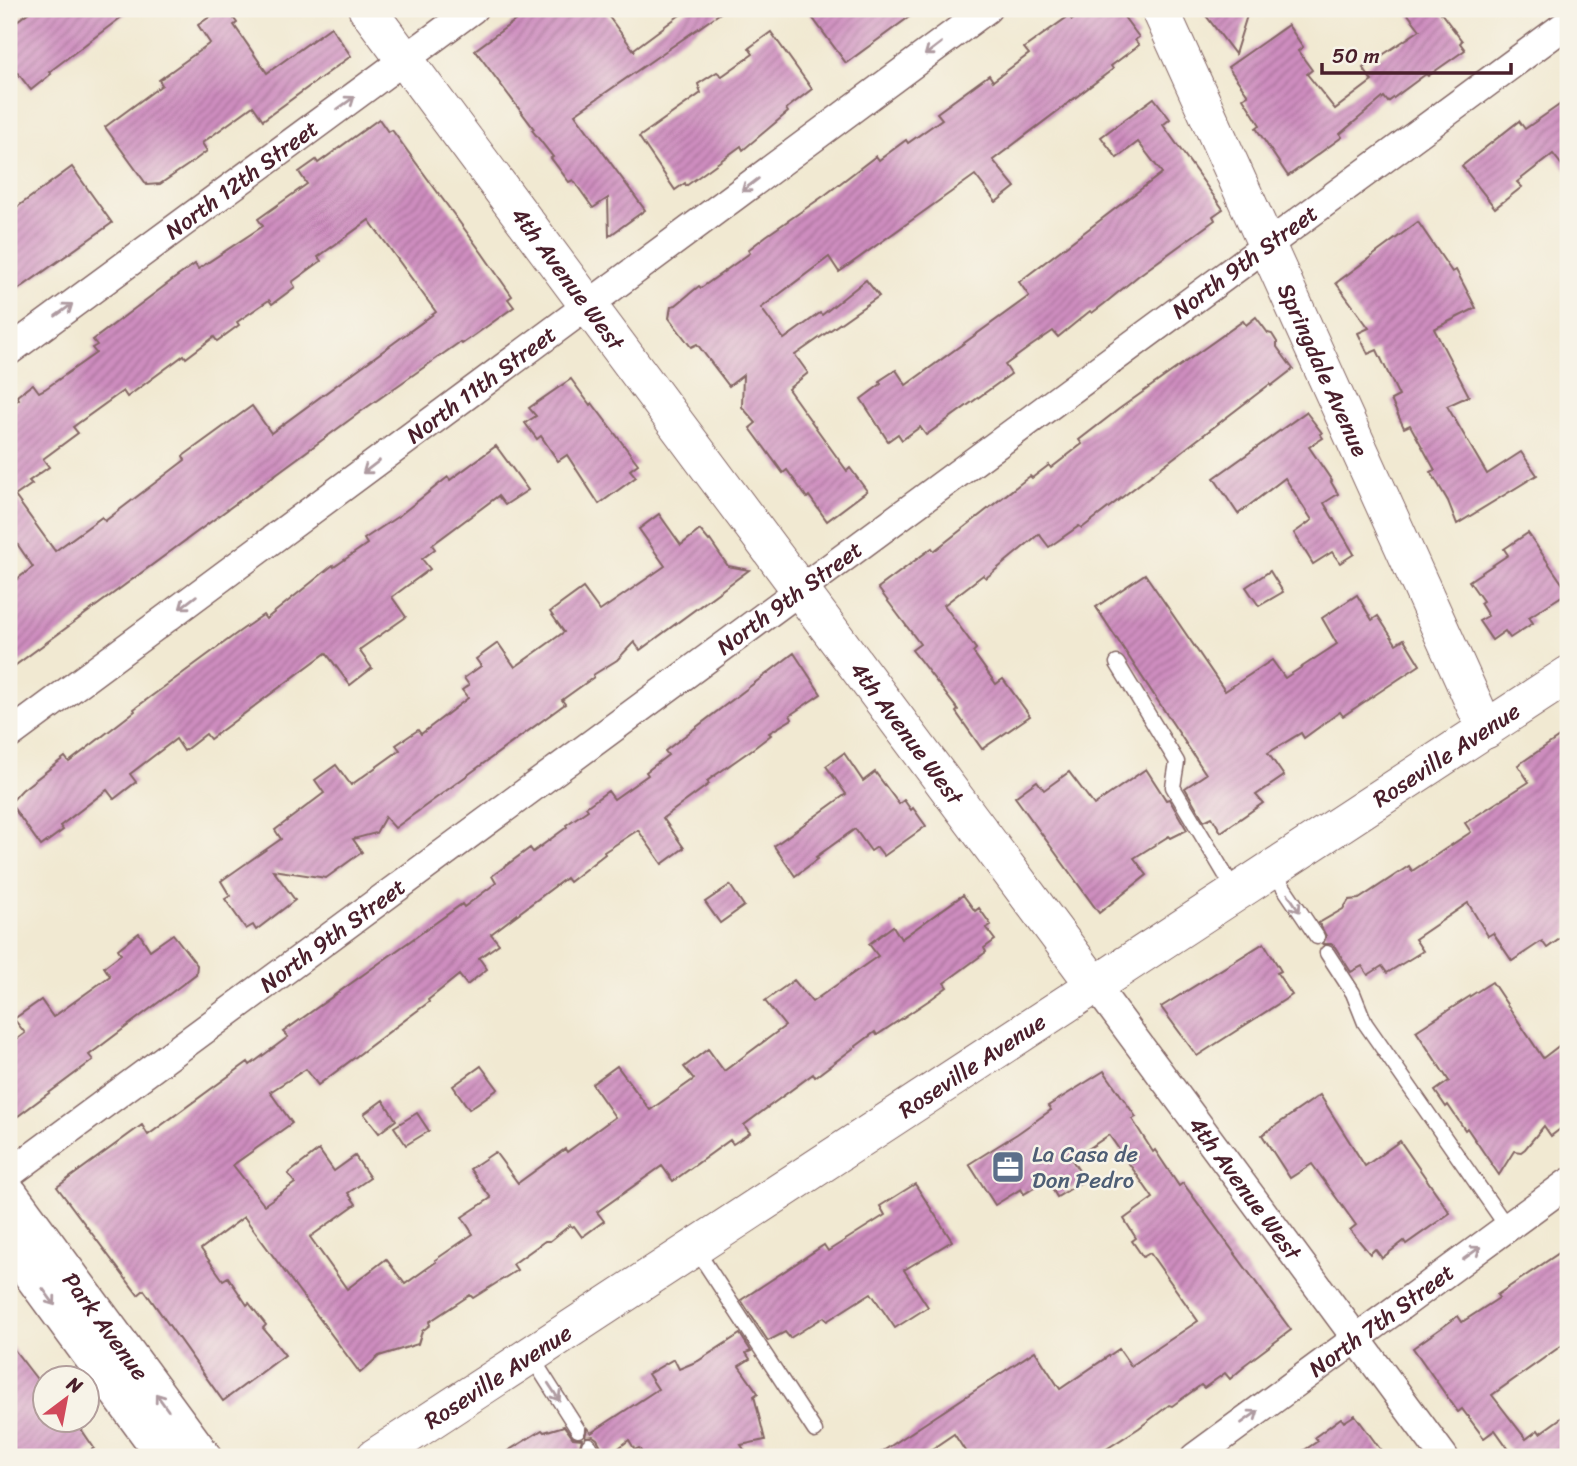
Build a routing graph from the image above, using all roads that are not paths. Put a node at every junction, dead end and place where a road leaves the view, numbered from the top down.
1 (367, 9) edge
2 (473, 9) edge
3 (988, 9) edge
4 (1160, 9) edge
5 (1568, 23) edge
6 (404, 59) junction
7 (1267, 246) junction
8 (588, 305) junction
9 (9, 351) edge
10 (800, 590) junction
11 (1117, 663) dead end
12 (1568, 675) edge
13 (1486, 730) junction
14 (9, 735) edge
15 (1272, 869) junction
16 (1236, 892) junction
17 (1317, 937) dead end
18 (1327, 953) dead end
19 (1094, 984) junction
20 (9, 1174) edge
21 (1568, 1182) edge
22 (9, 1195) edge
23 (1507, 1227) junction
24 (9, 1242) edge
25 (694, 1247) junction
26 (1357, 1338) junction
27 (530, 1355) junction
28 (578, 1430) dead end
29 (815, 1431) dead end
30 (393, 1453) edge
31 (167, 1457) edge
32 (202, 1457) edge
33 (1195, 1457) edge
34 (1444, 1457) edge

1 - 6 street, 4th Avenue West
2 - 6 street, North 12th Street
3 -> 8 street, North 11th Street
4 - 7 street, Springdale Avenue
5 - 7 street, North 9th Street
6 - 8 street, 4th Avenue West
9 -> 6 street, North 12th Street
7 - 10 street, North 9th Street
7 - 13 street, Springdale Avenue
8 - 10 street, 4th Avenue West
8 -> 14 street, North 11th Street
10 - 19 street, 4th Avenue West
10 - 20 street, North 9th Street
11 - 16 lane
12 - 13 street, Roseville Avenue
13 - 15 street, Roseville Avenue
15 - 16 street, Roseville Avenue
15 -> 17 lane
16 - 19 street, Roseville Avenue
18 - 23 lane
19 - 25 street, Roseville Avenue
19 - 26 street, 4th Avenue West
21 - 23 street, North 7th Street
32 -> 22 main road, Park Avenue
26 -> 23 street, North 7th Street
24 -> 31 main road, Park Avenue
25 - 27 street, Roseville Avenue
25 - 29 lane
33 -> 26 street, North 7th Street
26 - 34 street, 4th Avenue West
27 -> 28 lane
27 - 30 street, Roseville Avenue

